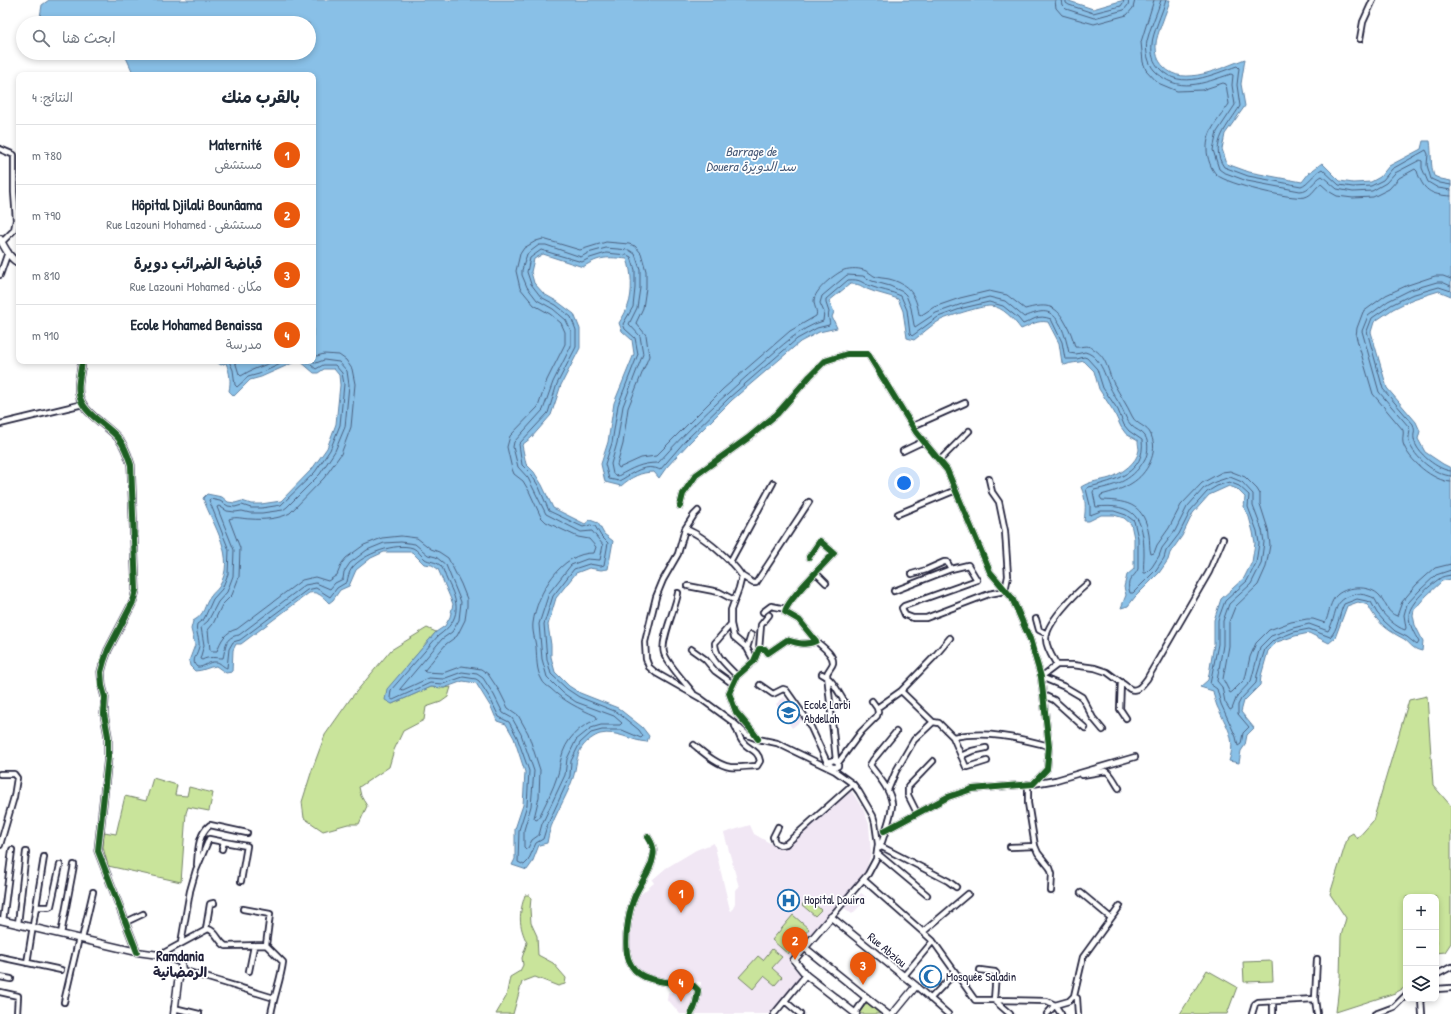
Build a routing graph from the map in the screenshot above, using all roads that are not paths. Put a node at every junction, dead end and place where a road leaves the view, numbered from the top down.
1 (1373, 0) edge
2 (1360, 39) dead end
3 (0, 149) edge
4 (1, 240) edge
5 (8, 252) junction
6 (16, 262) edge
7 (0, 275) edge
8 (82, 364) edge
9 (965, 403) dead end
10 (83, 404) junction
11 (0, 424) edge
12 (913, 426) junction
13 (969, 431) dead end
14 (924, 441) junction
15 (904, 451) dead end
16 (940, 460) junction
17 (989, 479) dead end
18 (773, 483) dead end
19 (956, 490) junction
20 (809, 502) dead end
21 (680, 506) dead end
22 (698, 511) dead end
23 (898, 514) dead end
24 (685, 529) junction
25 (1223, 539) dead end
26 (809, 557) dead end
27 (730, 562) junction
28 (951, 569) junction
29 (816, 572) junction
30 (912, 574) dead end
31 (742, 576) junction
32 (826, 583) dead end
33 (1086, 584) dead end
34 (688, 586) dead end
35 (1006, 590) junction
36 (894, 591) dead end
37 (678, 593) dead end
38 (734, 600) junction
39 (786, 609) junction
40 (763, 612) dead end
41 (770, 615) dead end
42 (1036, 619) dead end
43 (731, 624) junction
44 (1047, 634) junction
45 (751, 636) dead end
46 (950, 638) dead end
47 (816, 641) junction
48 (747, 648) junction
49 (691, 649) dead end
50 (759, 649) junction
51 (754, 661) junction
52 (1056, 666) junction
53 (822, 674) dead end
54 (737, 676) junction
55 (1041, 677) junction
56 (828, 679) junction
57 (1120, 682) junction
58 (733, 684) junction
59 (760, 685) dead end
60 (900, 691) junction
61 (694, 694) junction
62 (1043, 695) junction
63 (844, 701) dead end
64 (872, 701) dead end
65 (875, 708) junction
66 (1126, 718) dead end
67 (933, 722) junction
68 (734, 723) junction
69 (1086, 728) dead end
70 (1103, 730) dead end
71 (896, 732) dead end
72 (953, 737) junction
73 (758, 739) junction
74 (694, 745) dead end
75 (1049, 746) junction
76 (986, 748) dead end
77 (960, 756) junction
78 (1135, 757) dead end
79 (934, 761) dead end
80 (986, 761) dead end
81 (832, 765) junction
82 (0, 774) edge
83 (1073, 775) junction
84 (853, 784) junction
85 (1028, 784) junction
86 (1033, 784) junction
87 (1119, 788) dead end
88 (888, 790) junction
89 (916, 813) junction
90 (778, 827) dead end
91 (884, 831) junction
92 (247, 833) dead end
93 (648, 837) dead end
94 (224, 842) junction
95 (0, 845) edge
96 (880, 846) junction
97 (1035, 846) junction
98 (1010, 847) dead end
99 (222, 849) dead end
100 (12, 850) dead end
101 (26, 852) dead end
102 (44, 857) dead end
103 (877, 857) junction
104 (60, 865) dead end
105 (74, 865) dead end
106 (196, 870) junction
107 (864, 880) junction
108 (241, 881) dead end
109 (956, 887) dead end
110 (1051, 891) dead end
111 (93, 892) dead end
112 (1081, 893) dead end
113 (968, 894) dead end
114 (927, 895) dead end
115 (214, 903) dead end
116 (1120, 906) dead end
117 (36, 907) junction
118 (243, 909) dead end
119 (143, 914) dead end
120 (831, 917) junction
121 (1111, 918) junction
122 (2, 920) edge
123 (126, 922) junction
124 (18, 924) junction
125 (32, 927) junction
126 (206, 929) junction
127 (923, 932) junction
128 (61, 934) junction
129 (80, 939) junction
130 (933, 941) junction
131 (181, 943) junction
132 (266, 945) junction
133 (254, 946) junction
134 (805, 948) junction
135 (137, 952) junction
136 (160, 956) junction
137 (0, 957) edge
138 (1317, 959) dead end
139 (27, 963) junction
140 (1451, 967) edge
141 (61, 970) dead end
142 (182, 970) junction
143 (980, 970) dead end
144 (249, 971) dead end
145 (955, 973) junction
146 (1439, 973) edge
147 (806, 975) junction
148 (0, 977) edge
149 (903, 977) junction
150 (11, 979) dead end
151 (916, 986) junction
152 (1451, 988) edge
153 (1439, 989) edge
154 (0, 992) edge
155 (1074, 996) junction
156 (866, 997) junction
157 (274, 998) junction
158 (1403, 998) edge
159 (930, 999) junction
160 (1315, 999) junction
161 (994, 1000) junction
162 (785, 1001) junction
163 (1273, 1001) junction
164 (64, 1002) dead end
165 (1421, 1002) edge
166 (1055, 1005) junction
167 (1394, 1007) junction
168 (174, 1011) edge
169 (855, 1013) edge
170 (17, 1014) edge
171 (199, 1014) edge
172 (271, 1014) edge
173 (691, 1014) edge
174 (774, 1014) edge
175 (800, 1014) edge
176 (887, 1014) edge
177 (893, 1014) edge
178 (948, 1014) edge
179 (1010, 1014) edge
180 (1047, 1014) edge
181 (1061, 1014) edge
182 (1078, 1014) edge
183 (1252, 1014) edge
184 (1273, 1014) edge
185 (1317, 1014) edge
186 (1375, 1014) edge
187 (1395, 1014) edge
188 (1422, 1014) edge

1 - 2 street
3 - 4 street
4 - 5 street
5 - 6 street
5 - 7 street
8 - 10 street
9 - 12 street
10 - 11 street
10 - 123 street
12 - 14 street
12 - 21 street
13 - 16 street
14 - 15 street
14 - 16 street
16 - 19 street
17 - 35 street
18 - 27 street
19 - 23 street
19 - 35 street
20 - 31 street
22 - 24 street
24 - 27 street
24 - 61 street
25 - 57 street
26 - 29 street
27 - 31 street
28 - 30 street
28 - 35 street
28 - 36 street
29 - 32 street
29 - 39 street
31 - 38 street
33 - 44 street
34 - 38 street
35 - 55 street
37 - 61 street
38 - 43 street
39 - 40 street
39 - 47 street
41 - 50 street
42 - 44 street
43 - 48 street
43 - 54 street
44 - 52 street
45 - 48 street
46 - 60 street
47 - 50 street
47 - 56 street
48 - 51 street
49 - 58 street
50 - 51 street
51 - 54 street
52 - 55 street
52 - 57 street
53 - 56 street
54 - 58 street
55 - 62 street
55 - 70 street
56 - 63 street
56 - 81 street
57 - 66 street
58 - 73 street
59 - 81 street
60 - 65 street
60 - 67 street
61 - 68 street
62 - 69 street
62 - 75 street
64 - 65 street
65 - 81 street
67 - 72 street
67 - 88 street
68 - 73 street
68 - 74 street
71 - 88 street
72 - 75 street
72 - 77 street
73 - 81 street
75 - 86 street
76 - 77 street
77 - 80 street
78 - 83 street
79 - 89 street
81 - 84 street
82 - 95 street
83 - 86 street
83 - 87 street
84 - 90 street
84 - 103 street
85 - 86 street
85 - 89 street
85 - 97 street
88 - 91 street
89 - 91 street
91 - 96 street
92 - 106 street
93 - 173 street
94 - 99 street
94 - 106 street
94 - 108 street
96 - 103 street
96 - 109 street
97 - 98 street
97 - 110 street
100 - 122 street
101 - 124 street
102 - 117 street
103 - 107 street
103 - 114 street
104 - 117 street
105 - 128 street
106 - 131 street
107 - 120 street
107 - 127 street
111 - 129 street
112 - 121 street
113 - 127 street
115 - 126 street
116 - 121 street
117 - 125 street
118 - 132 street
119 - 123 street
120 - 134 street
120 - 149 street, Rue Abziou
121 - 155 street
122 - 124 street
123 - 135 street
124 - 125 street
125 - 128 street
125 - 139 street
126 - 131 street
126 - 133 street
127 - 130 street
128 - 129 street
129 - 135 street
129 - 164 street
130 - 145 street
130 - 149 street
131 - 136 street
132 - 133 street
132 - 157 street
133 - 144 street
134 - 147 street
134 - 156 street
135 - 136 street
136 - 142 street
137 - 139 street
138 - 160 street
139 - 141 street
140 - 146 street
142 - 157 street
142 - 168 street
143 - 161 street
145 - 159 street
145 - 161 street
147 - 162 street
147 - 169 street
148 - 150 street
149 - 151 street, Rue Abziou
151 - 159 street, Rue Abziou
151 - 177 street
152 - 153 street
154 - 170 street
155 - 166 street
155 - 182 street
156 - 169 street
156 - 176 street
157 - 172 street
158 - 167 street
159 - 178 street, Rue Abziou
160 - 163 street
160 - 185 street
161 - 166 street
161 - 179 street
162 - 174 street
162 - 175 street
163 - 183 street
163 - 184 street
165 - 188 street
166 - 180 street
166 - 181 street
167 - 186 street
167 - 187 street
168 - 171 street

